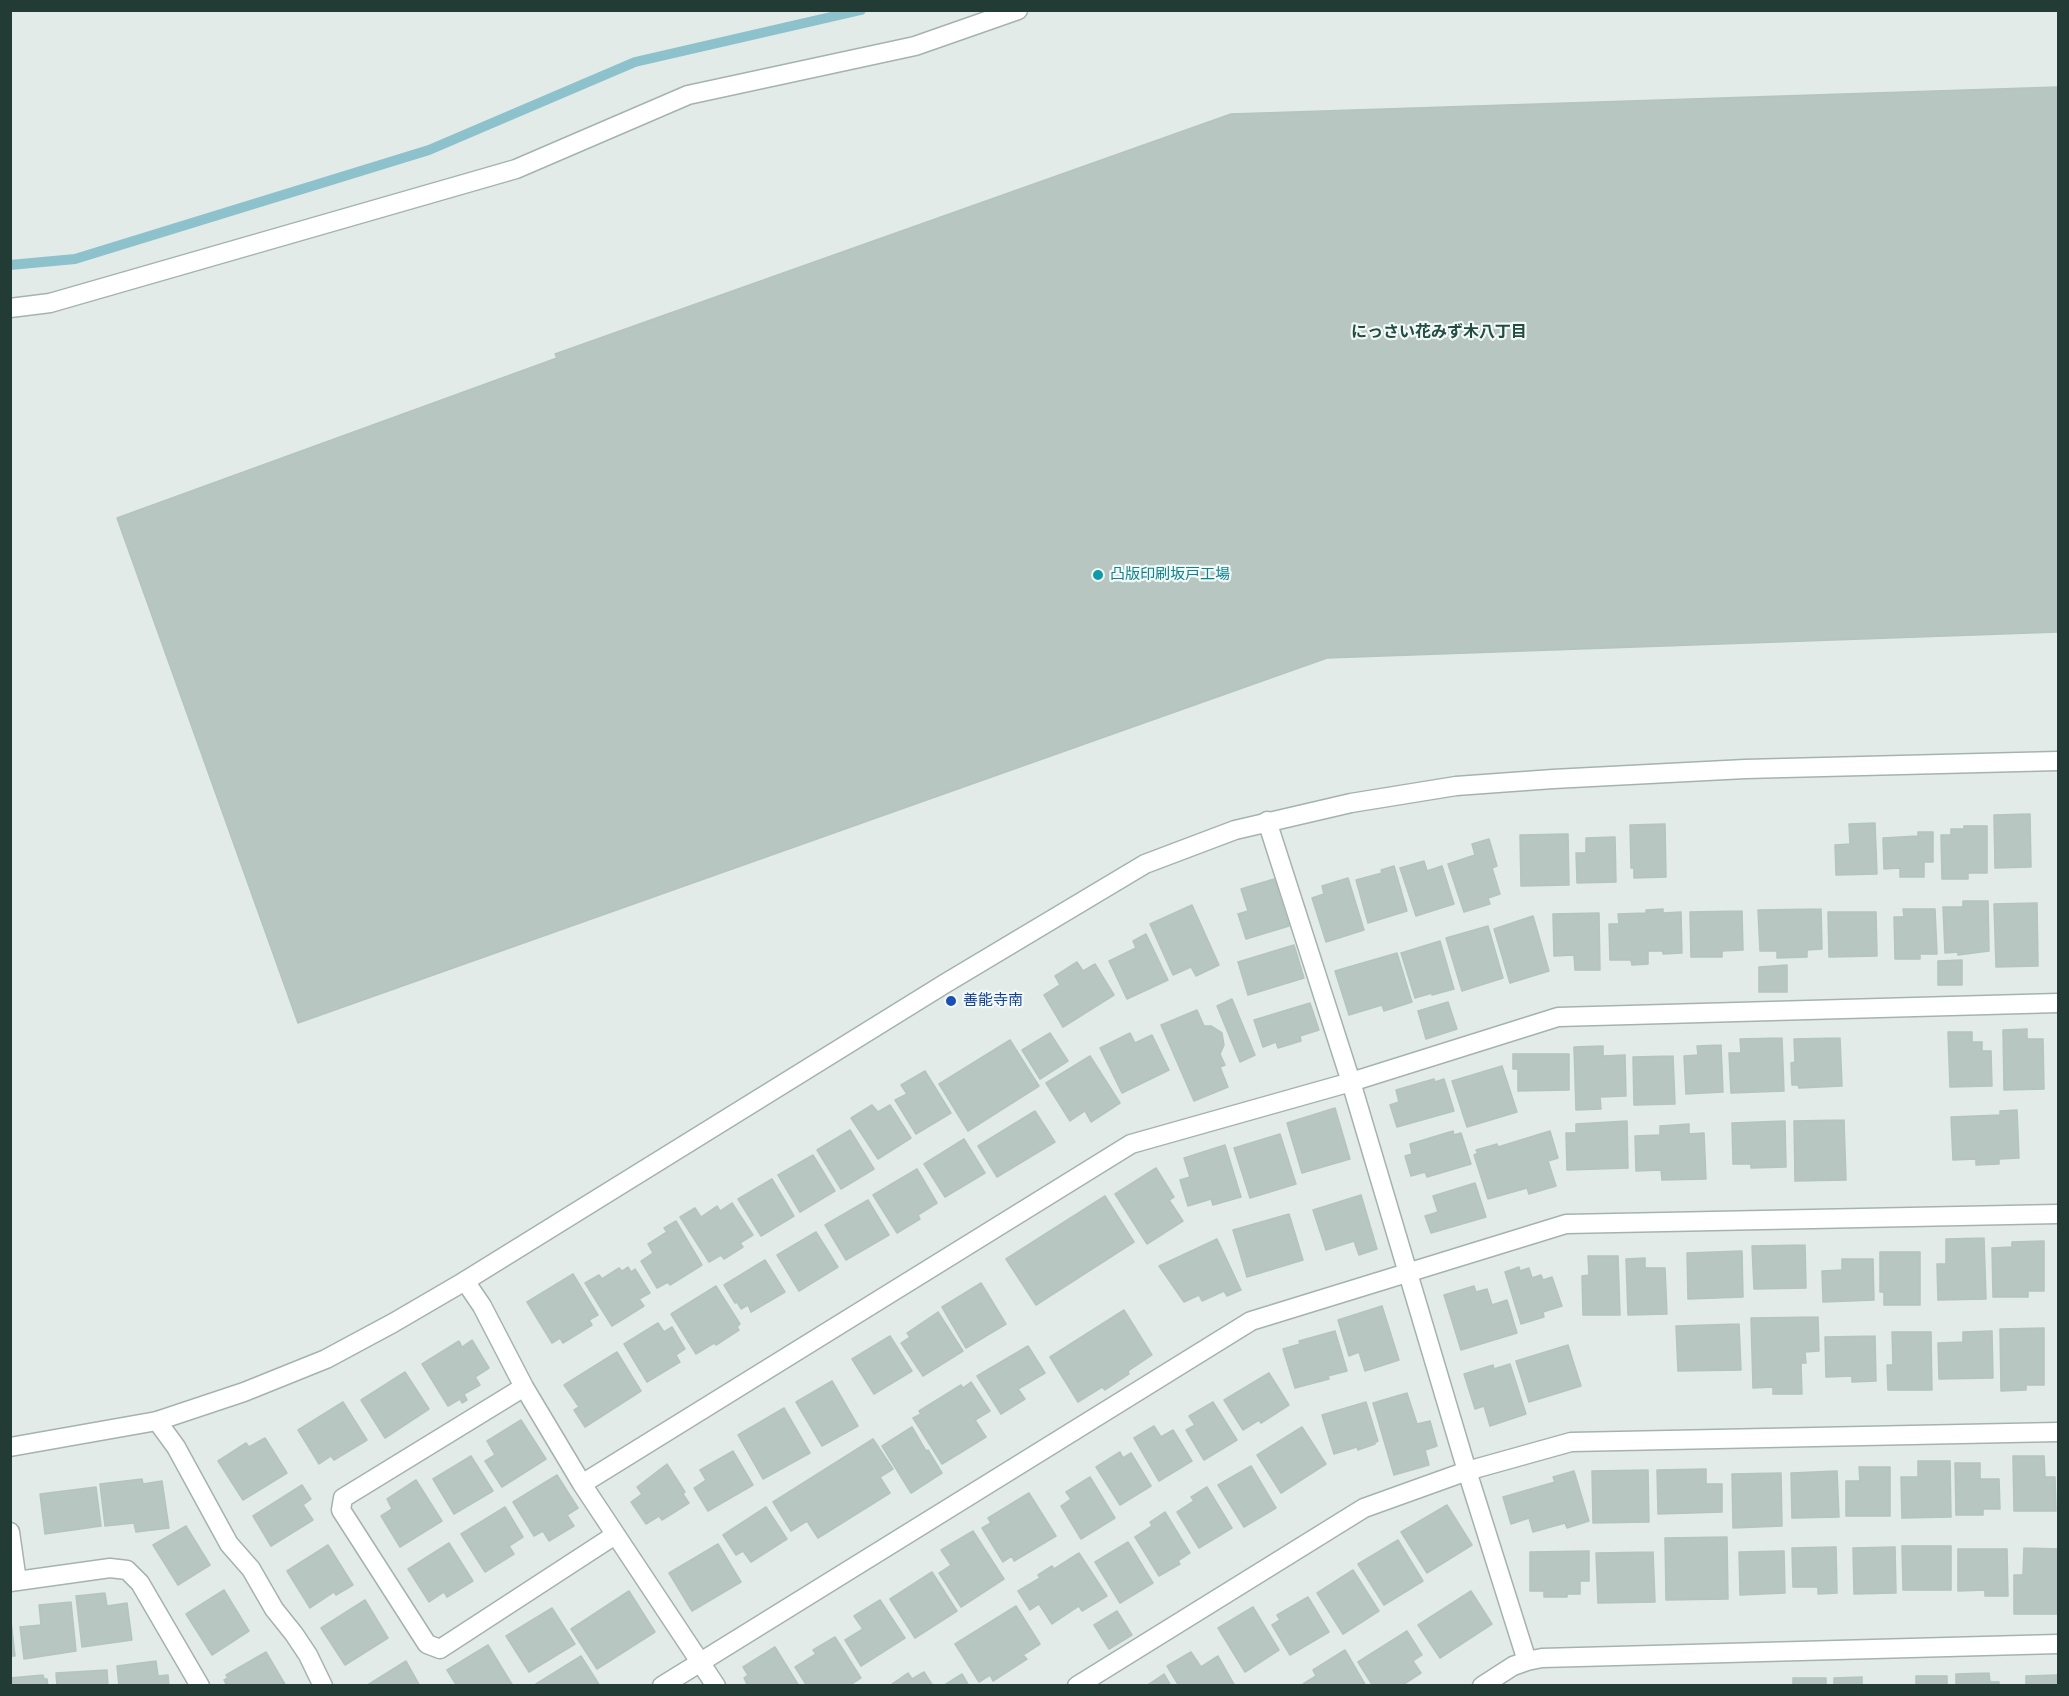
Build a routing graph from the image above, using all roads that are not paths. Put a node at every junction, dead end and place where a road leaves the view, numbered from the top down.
1 (1018, 10) edge
2 (10, 308) edge
3 (2058, 760) edge
4 (1267, 821) junction
5 (2058, 1003) edge
6 (1350, 1082) junction
7 (2058, 1214) edge
8 (1408, 1274) junction
9 (465, 1281) junction
10 (524, 1386) junction
11 (157, 1421) junction
12 (2058, 1432) edge
13 (10, 1447) edge
14 (1467, 1472) junction
15 (582, 1484) junction
16 (10, 1532) edge
17 (615, 1535) junction
18 (14, 1581) edge
19 (2058, 1644) edge
20 (700, 1661) junction
21 (1527, 1661) junction
22 (200, 1686) edge
23 (323, 1686) edge
24 (662, 1686) edge
25 (716, 1686) edge
26 (1077, 1686) edge
27 (1482, 1686) edge

1 - 2 street
3 - 4 street
4 - 6 street
4 - 9 street
5 - 6 street
6 - 8 street
6 - 15 street
7 - 8 street
8 - 14 street
8 - 20 street
9 - 10 street
9 - 11 street
10 - 15 street
10 - 17 street
11 - 13 street
11 - 23 street
12 - 14 street
14 - 21 street
14 - 26 street
15 - 17 street
16 - 18 street
17 - 20 street
18 - 22 street
19 - 21 street
20 - 24 street
20 - 25 street
21 - 27 street

